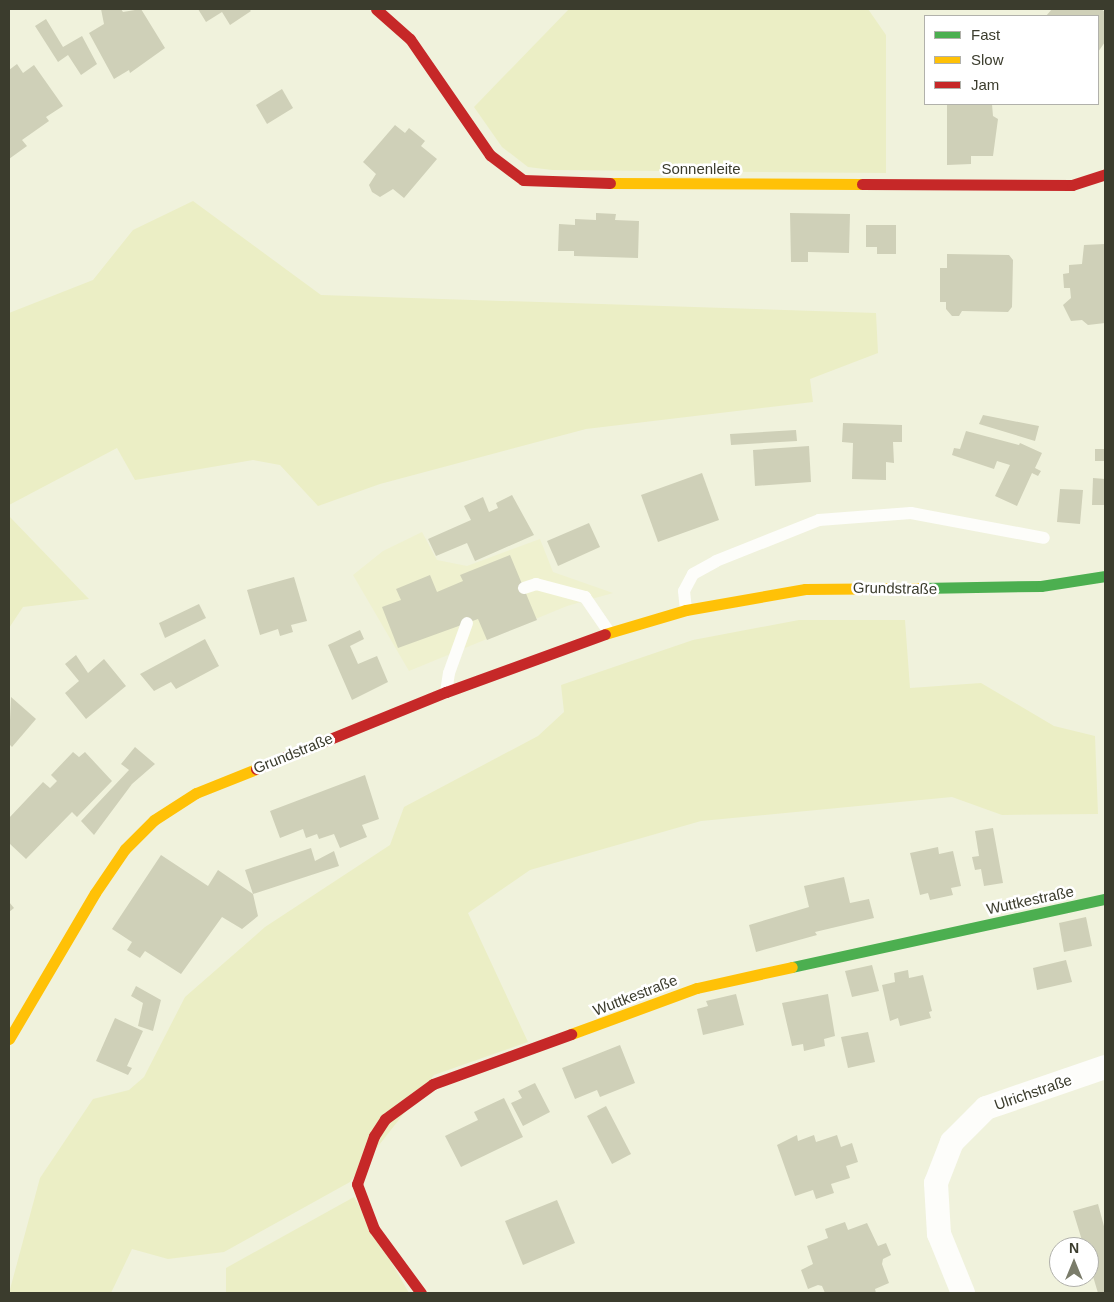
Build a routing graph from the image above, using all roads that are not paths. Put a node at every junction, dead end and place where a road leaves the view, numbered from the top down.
1 (376, 9) edge
2 (1105, 174) edge
3 (1044, 538) dead end
4 (1105, 576) edge
5 (524, 588) dead end
6 (686, 610) junction
7 (467, 623) dead end
8 (609, 632) junction
9 (446, 692) junction
10 (1105, 898) edge
11 (9, 1039) edge
12 (1105, 1067) edge
13 (421, 1293) edge
14 (963, 1293) edge

1 - 2 street, Sonnenleite
3 - 6 lane
4 - 6 street, Grundstraße
5 - 8 lane
6 - 8 street, Grundstraße
7 - 9 lane
8 - 9 street, Grundstraße
9 - 11 street, Grundstraße
10 - 13 street, Wuttkestraße
12 - 14 street, Ulrichstraße

